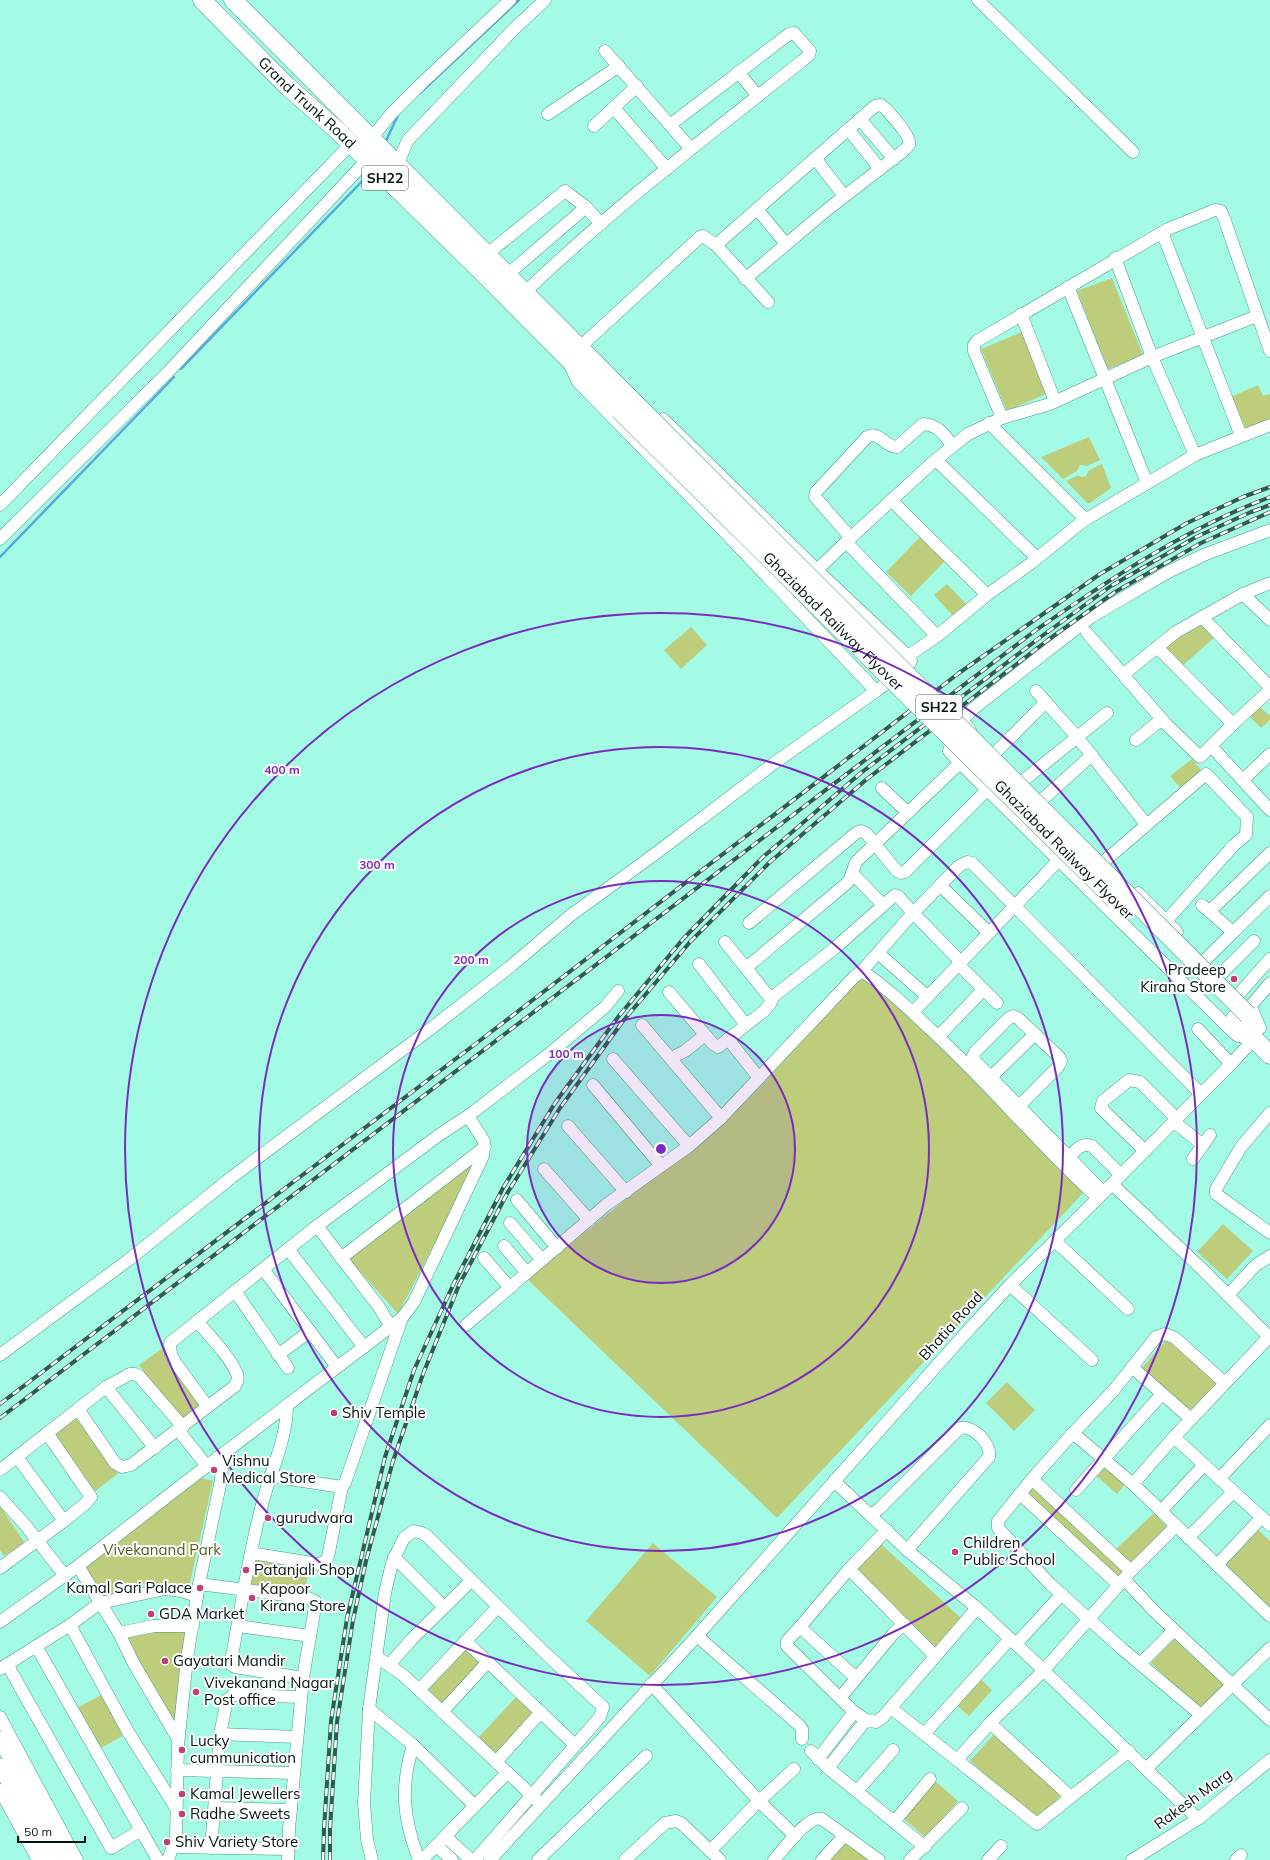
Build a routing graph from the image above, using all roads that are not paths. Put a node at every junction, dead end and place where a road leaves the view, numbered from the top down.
1 (233, 0) edge
2 (510, 0) edge
3 (545, 0) edge
4 (978, 0) edge
5 (211, 3) edge
6 (605, 51) dead end
7 (619, 66) junction
8 (738, 72) junction
9 (637, 86) junction
10 (758, 96) junction
11 (614, 108) junction
12 (548, 114) dead end
13 (860, 119) junction
14 (670, 125) junction
15 (594, 126) dead end
16 (848, 129) junction
17 (371, 139) junction
18 (350, 145) junction
19 (690, 149) junction
20 (1133, 152) dead end
21 (815, 158) junction
22 (894, 159) junction
23 (367, 160) junction
24 (397, 165) junction
25 (667, 169) junction
26 (880, 169) junction
27 (844, 196) junction
28 (586, 206) junction
29 (757, 209) junction
30 (601, 224) junction
31 (1162, 232) junction
32 (786, 244) junction
33 (716, 245) junction
34 (486, 255) junction
35 (1115, 258) junction
36 (506, 276) junction
37 (745, 279) junction
38 (1068, 287) junction
39 (518, 298) junction
40 (768, 302) dead end
41 (1021, 314) junction
42 (1257, 316) junction
43 (1203, 337) junction
44 (1270, 351) edge
45 (577, 353) junction
46 (1152, 356) junction
47 (1104, 379) junction
48 (1055, 401) junction
49 (1002, 418) junction
50 (989, 423) junction
51 (1270, 425) edge
52 (1241, 436) junction
53 (952, 445) junction
54 (1195, 455) junction
55 (936, 460) junction
56 (1146, 483) junction
57 (891, 500) junction
58 (0, 505) edge
59 (1085, 519) junction
60 (1270, 530) edge
61 (0, 539) edge
62 (849, 540) junction
63 (1037, 558) junction
64 (817, 570) junction
65 (1270, 583) edge
66 (1243, 594) junction
67 (987, 595) junction
68 (788, 598) junction
69 (1202, 616) junction
70 (1270, 620) edge
71 (1087, 633) dead end
72 (937, 636) junction
73 (1157, 647) junction
74 (908, 656) junction
75 (1124, 674) junction
76 (1270, 688) edge
77 (876, 691) junction
78 (1036, 691) dead end
79 (1046, 702) junction
80 (1107, 713) dead end
81 (1162, 719) junction
82 (1233, 724) junction
83 (971, 731) junction
84 (1077, 737) junction
85 (1136, 740) dead end
86 (1211, 746) junction
87 (996, 752) junction
88 (1270, 754) edge
89 (1092, 756) junction
90 (960, 763) junction
91 (1024, 780) junction
92 (1243, 780) junction
93 (882, 788) dead end
94 (987, 790) junction
95 (1043, 799) junction
96 (1270, 810) edge
97 (908, 813) junction
98 (1146, 824) junction
99 (874, 845) junction
100 (1270, 853) edge
101 (1106, 860) junction
102 (1058, 861) junction
103 (852, 873) junction
104 (1080, 882) junction
105 (940, 885) junction
106 (1270, 896) edge
107 (883, 905) junction
108 (1014, 907) junction
109 (913, 913) junction
110 (1166, 921) junction
111 (749, 923) dead end
112 (1233, 932) junction
113 (989, 933) junction
114 (1254, 941) dead end
115 (725, 942) dead end
116 (878, 953) junction
117 (1270, 959) edge
118 (1204, 961) junction
119 (960, 963) junction
120 (699, 964) dead end
121 (746, 968) junction
122 (862, 971) junction
123 (1219, 976) junction
124 (1270, 983) edge
125 (983, 990) junction
126 (618, 991) dead end
127 (669, 992) dead end
128 (1238, 995) junction
129 (928, 997) junction
130 (771, 999) junction
131 (997, 1003) dead end
132 (913, 1012) junction
133 (1244, 1014) junction
134 (642, 1025) dead end
135 (746, 1025) junction
136 (1198, 1029) dead end
137 (1035, 1034) junction
138 (705, 1035) junction
139 (1261, 1035) edge
140 (939, 1036) junction
141 (728, 1039) junction
142 (1270, 1055) edge
143 (671, 1058) junction
144 (613, 1059) dead end
145 (1231, 1064) junction
146 (991, 1077) junction
147 (759, 1078) junction
148 (593, 1085) dead end
149 (1200, 1094) junction
150 (1019, 1106) junction
151 (1270, 1113) edge
152 (468, 1116) junction
153 (721, 1118) junction
154 (1175, 1120) junction
155 (568, 1126) dead end
156 (688, 1146) junction
157 (485, 1147) junction
158 (1145, 1151) junction
159 (1069, 1157) junction
160 (1193, 1159) dead end
161 (661, 1166) junction
162 (544, 1169) dead end
163 (1121, 1175) junction
164 (1104, 1191) junction
165 (626, 1192) junction
166 (517, 1200) dead end
167 (589, 1220) junction
168 (510, 1223) dead end
169 (317, 1226) junction
170 (1270, 1233) edge
171 (1055, 1241) junction
172 (504, 1246) dead end
173 (556, 1248) junction
174 (288, 1249) junction
175 (341, 1258) junction
176 (484, 1258) dead end
177 (1270, 1258) edge
178 (542, 1260) junction
179 (263, 1268) junction
180 (527, 1273) junction
181 (1010, 1285) junction
182 (510, 1288) junction
183 (235, 1291) junction
184 (1228, 1295) junction
185 (1128, 1309) dead end
186 (402, 1318) junction
187 (197, 1321) junction
188 (466, 1326) dead end
189 (391, 1327) junction
190 (310, 1331) junction
191 (1269, 1337) edge
192 (364, 1347) junction
193 (0, 1355) edge
194 (278, 1356) junction
195 (1092, 1360) dead end
196 (1132, 1366) junction
197 (337, 1367) junction
198 (288, 1368) dead end
199 (1225, 1383) junction
200 (106, 1387) junction
201 (1162, 1394) junction
202 (287, 1405) junction
203 (208, 1407) junction
204 (78, 1409) junction
205 (1191, 1419) junction
206 (181, 1429) junction
207 (1268, 1430) edge
208 (46, 1433) junction
209 (1073, 1433) junction
210 (1174, 1437) junction
211 (154, 1448) junction
212 (16, 1457) junction
213 (217, 1458) junction
214 (1104, 1459) junction
215 (1204, 1465) junction
216 (207, 1466) junction
217 (0, 1470) edge
218 (270, 1476) junction
219 (1032, 1479) junction
220 (1220, 1480) junction
221 (834, 1481) junction
222 (1133, 1484) junction
223 (342, 1487) junction
224 (1076, 1490) dead end
225 (1233, 1492) junction
226 (1020, 1494) junction
227 (0, 1497) edge
228 (1161, 1511) junction
229 (871, 1515) junction
230 (64, 1521) junction
231 (1266, 1521) edge
232 (1176, 1526) junction
233 (886, 1530) junction
234 (1188, 1538) junction
235 (37, 1541) junction
236 (907, 1550) junction
237 (251, 1553) junction
238 (394, 1557) junction
239 (1, 1565) edge
240 (1217, 1565) junction
241 (78, 1566) junction
242 (849, 1569) junction
243 (64, 1576) junction
244 (1124, 1578) junction
245 (471, 1581) junction
246 (245, 1589) junction
247 (198, 1590) junction
248 (1062, 1594) junction
249 (100, 1603) junction
250 (444, 1607) junction
251 (498, 1607) junction
252 (977, 1608) junction
253 (1270, 1616) edge
254 (1088, 1618) junction
255 (0, 1622) edge
256 (70, 1624) junction
257 (904, 1624) junction
258 (193, 1626) junction
259 (238, 1626) junction
260 (800, 1626) junction
261 (1174, 1630) junction
262 (119, 1633) junction
263 (310, 1636) junction
264 (697, 1636) junction
265 (465, 1641) junction
266 (1013, 1641) junction
267 (36, 1646) junction
268 (1270, 1648) edge
269 (936, 1656) junction
270 (377, 1657) junction
271 (489, 1663) junction
272 (1140, 1664) junction
273 (389, 1665) junction
274 (4, 1667) edge
275 (1044, 1670) junction
276 (303, 1678) junction
277 (856, 1678) junction
278 (651, 1684) junction
279 (1232, 1685) junction
280 (419, 1690) junction
281 (301, 1697) junction
282 (840, 1698) junction
283 (891, 1708) junction
284 (369, 1709) junction
285 (442, 1712) junction
286 (541, 1712) junction
287 (854, 1712) junction
288 (1201, 1715) junction
289 (0, 1717) edge
290 (866, 1720) junction
291 (1270, 1720) edge
292 (990, 1723) junction
293 (220, 1734) junction
294 (924, 1734) junction
295 (296, 1737) junction
296 (802, 1738) dead end
297 (0, 1739) edge
298 (178, 1739) junction
299 (413, 1745) junction
300 (575, 1745) junction
301 (893, 1750) dead end
302 (1129, 1751) junction
303 (646, 1756) dead end
304 (957, 1760) junction
305 (1270, 1760) edge
306 (496, 1762) junction
307 (0, 1766) edge
308 (828, 1768) junction
309 (794, 1769) dead end
310 (1146, 1769) junction
311 (177, 1770) junction
312 (217, 1770) junction
313 (294, 1773) junction
314 (507, 1773) junction
315 (930, 1779) dead end
316 (0, 1790) edge
317 (857, 1791) junction
318 (1071, 1797) junction
319 (536, 1800) junction
320 (759, 1801) junction
321 (475, 1806) junction
322 (176, 1808) junction
323 (215, 1808) junction
324 (962, 1808) dead end
325 (291, 1810) junction
326 (1198, 1819) junction
327 (894, 1822) junction
328 (141, 1830) junction
329 (795, 1836) junction
330 (844, 1836) junction
331 (446, 1837) junction
332 (437, 1846) junction
333 (1001, 1846) dead end
334 (172, 1847) junction
335 (925, 1847) junction
336 (211, 1848) junction
337 (710, 1851) junction
338 (288, 1854) edge
339 (634, 1857) edge
340 (1138, 1859) edge
341 (38, 1860) edge
342 (51, 1860) edge
343 (67, 1860) edge
344 (77, 1860) edge
345 (158, 1860) edge
346 (168, 1860) edge
347 (372, 1860) edge
348 (418, 1860) edge
349 (422, 1860) edge
350 (452, 1860) edge
351 (471, 1860) edge
352 (475, 1860) edge
353 (490, 1860) edge
354 (538, 1860) edge
355 (720, 1860) edge
356 (774, 1860) edge
357 (822, 1860) edge
358 (879, 1860) edge
359 (910, 1860) edge
360 (988, 1860) edge

1 - 17 highway, Grand Trunk Road / SH22
2 - 17 street
3 - 24 street
4 - 20 street
5 - 18 highway, Grand Trunk Road / SH22
6 - 7 street
7 - 9 street
7 - 12 street
8 - 10 street
8 - 10 street
8 - 14 street
9 - 11 street
9 - 14 street
10 - 19 street
11 - 15 street
11 - 25 street
13 - 16 street
13 - 22 street
13 - 22 street
14 - 19 street
16 - 21 street
16 - 26 street
17 - 18 street
17 - 23 street
17 - 24 highway, Grand Trunk Road / SH22
18 - 23 highway, Grand Trunk Road / SH22
18 - 58 street
19 - 25 street
21 - 27 street
21 - 29 street
22 - 26 street
23 - 39 highway, Grand Trunk Road / SH22
23 - 61 street
24 - 34 highway, Grand Trunk Road / SH22
25 - 30 street
26 - 27 street
27 - 32 street
28 - 30 street
28 - 34 street
28 - 36 street
29 - 32 street
29 - 33 street
30 - 39 street
31 - 35 street
31 - 42 street
31 - 43 street
32 - 37 street
33 - 37 street
33 - 45 street
34 - 36 highway, Grand Trunk Road / SH22
35 - 38 street
35 - 46 street
36 - 39 highway, Grand Trunk Road / SH22
37 - 40 street
38 - 41 street
38 - 47 street
39 - 45 highway, Grand Trunk Road / SH22
41 - 48 street
41 - 49 street
42 - 43 street
42 - 44 street
43 - 46 street
43 - 52 street
45 - 64 street
45 - 68 street
45 - 133 highway, Ghaziabad Railway Flyover / SH22, bridge
46 - 47 street
46 - 54 street
47 - 48 street
47 - 56 street
48 - 49 street
49 - 50 street
50 - 53 street
50 - 59 street
51 - 52 street
52 - 54 street
53 - 55 street
53 - 62 street
54 - 56 street
55 - 57 street
55 - 63 street
56 - 59 street
57 - 62 street
57 - 67 street
59 - 63 street
60 - 83 street
62 - 64 street
62 - 72 street
63 - 67 street
64 - 68 street
64 - 74 street
65 - 66 street
66 - 69 street
66 - 70 street
67 - 72 street
68 - 77 street
69 - 73 street
69 - 76 street
71 - 75 street
72 - 74 street
73 - 75 street
73 - 82 street
74 - 77 street
75 - 81 street
76 - 82 street
77 - 193 street
78 - 79 street
79 - 84 street
79 - 87 street
80 - 84 street
81 - 85 street
81 - 86 street
82 - 86 street
83 - 87 street
83 - 90 street
84 - 89 street
84 - 91 street
86 - 92 street
87 - 91 street
88 - 92 street
89 - 95 street
89 - 98 street
90 - 94 street
90 - 97 street
91 - 95 street
92 - 96 street
93 - 97 street
94 - 99 street
94 - 102 street
95 - 101 street
97 - 99 street
98 - 101 street
98 - 110 street
99 - 103 street
99 - 111 street
100 - 112 street
101 - 104 street
101 - 110 street
102 - 104 street
102 - 108 street
103 - 107 street
103 - 121 street
104 - 139 street
105 - 108 street
105 - 109 street
105 - 113 street
106 - 112 street
107 - 109 street
107 - 130 street
108 - 113 street
108 - 149 street
109 - 116 street
109 - 119 street
110 - 118 street
112 - 118 street
113 - 119 street
114 - 123 street
115 - 121 street
116 - 122 street
116 - 129 street
117 - 128 street
118 - 123 street
119 - 125 street
119 - 129 street
120 - 135 street
121 - 130 street
122 - 132 street
122 - 147 street
123 - 128 street
124 - 133 street
125 - 131 street
125 - 140 street
126 - 152 street
127 - 138 street
128 - 133 street
129 - 132 street
130 - 135 street
132 - 140 street
133 - 139 highway, Ghaziabad Railway Flyover / SH22
134 - 143 street
135 - 141 street
136 - 145 street
137 - 146 street
137 - 146 street
137 - 150 street
138 - 141 street
138 - 143 street
139 - 142 highway, SH22
139 - 145 street, Bhatia Road
140 - 164 street
141 - 147 street
143 - 153 street
144 - 156 street
145 - 149 street, Bhatia Road
146 - 150 street
147 - 153 street
148 - 161 street
149 - 154 street, Bhatia Road
150 - 159 street
151 - 170 street
152 - 157 street
152 - 169 street
153 - 156 street
154 - 158 street, Bhatia Road
154 - 158 street
154 - 160 street
155 - 165 street
156 - 161 street
157 - 175 street
157 - 186 street
158 - 163 street, Bhatia Road
159 - 163 street
159 - 164 street
161 - 165 street
162 - 167 street
163 - 164 street, Bhatia Road
164 - 171 street, Bhatia Road
164 - 184 street
165 - 167 street
166 - 173 street
167 - 173 street
168 - 178 street
169 - 174 street
169 - 175 street
171 - 181 street, Bhatia Road
171 - 185 street
172 - 180 street
173 - 178 street
174 - 179 street
174 - 192 street
175 - 189 street
176 - 182 street
177 - 184 street
178 - 180 street
179 - 183 street
179 - 190 street
180 - 182 street
181 - 195 street
181 - 221 street, Bhatia Road
182 - 188 street
183 - 187 street
183 - 194 street
184 - 191 street
186 - 189 street
186 - 223 street
187 - 203 street
187 - 203 street
189 - 192 street
190 - 194 street
190 - 197 street
191 - 199 street
192 - 197 street
194 - 198 street
196 - 199 street
196 - 201 street
196 - 209 street
197 - 202 street
199 - 205 street
200 - 204 street
200 - 206 street
200 - 211 street
201 - 205 street
201 - 214 street
202 - 213 street
202 - 218 street
203 - 206 street
204 - 208 street
204 - 211 street
205 - 210 street
206 - 211 street
206 - 216 street
207 - 220 street
208 - 212 street
208 - 230 street
209 - 214 street
209 - 219 street
210 - 215 street
210 - 222 street
212 - 217 street
212 - 230 street
213 - 216 street
213 - 247 street
214 - 222 street
214 - 224 street
215 - 220 street
215 - 228 street
216 - 241 street
218 - 223 street
218 - 237 street
219 - 226 street
219 - 244 street
220 - 225 street
221 - 229 street
221 - 264 street, Bhatia Road
222 - 228 street
223 - 237 street
225 - 231 street
225 - 234 street
226 - 244 street
226 - 248 street
227 - 235 street
228 - 232 street
229 - 233 street
229 - 236 street
230 - 235 street
231 - 240 street
232 - 234 street
232 - 244 street
233 - 236 street
233 - 242 street
234 - 240 street
235 - 239 street
235 - 243 street
236 - 252 street
237 - 246 street
238 - 245 street
238 - 250 street
238 - 270 street
240 - 253 street
241 - 243 street
241 - 249 street
242 - 257 street
242 - 260 street
243 - 255 street
244 - 254 street
244 - 261 street
245 - 250 street
245 - 251 street
246 - 247 street
246 - 259 street
246 - 263 street
247 - 249 street
247 - 258 street
248 - 254 street
248 - 266 street
249 - 256 street
249 - 262 street
250 - 273 street
251 - 265 street
251 - 300 street
252 - 266 street
252 - 269 street
254 - 272 street
254 - 275 street
256 - 267 street
256 - 322 street
257 - 269 street
257 - 277 street
258 - 262 street
258 - 298 street
259 - 263 street
259 - 276 street
260 - 277 street
260 - 282 street
261 - 272 street
261 - 279 street
262 - 298 street
263 - 276 street
264 - 278 street, Bhatia Road
264 - 296 street
265 - 271 street
265 - 280 street
266 - 275 street
266 - 294 street
267 - 274 street
267 - 328 street
268 - 279 street
269 - 283 street
270 - 273 street
270 - 284 street
271 - 285 street
271 - 286 street
272 - 288 street
273 - 280 street
274 - 328 street
275 - 292 street
275 - 302 street
276 - 281 street
277 - 282 street
278 - 319 street, Bhatia Road
278 - 320 street
279 - 288 street
279 - 291 street
280 - 285 street
281 - 293 street
281 - 295 street
282 - 287 street
283 - 290 street
283 - 294 street
284 - 299 street
284 - 347 street
285 - 306 street
286 - 300 street
286 - 306 street
287 - 290 street
287 - 308 street
288 - 310 street
289 - 344 street
290 - 308 street
292 - 304 street
292 - 318 street
293 - 295 street
293 - 312 street
294 - 304 street
295 - 313 street
297 - 343 main road
298 - 311 street
299 - 321 street
299 - 348 street
300 - 319 street
301 - 317 street
302 - 310 street
302 - 318 street
303 - 354 street
304 - 318 street
305 - 326 street, Rakesh Marg
306 - 314 street
307 - 342 main road
308 - 317 street
309 - 320 street
310 - 326 street
311 - 312 street
311 - 322 street
312 - 313 street
312 - 323 street
313 - 325 street
314 - 319 street
314 - 321 street
315 - 327 street
316 - 341 street
317 - 327 street
319 - 352 street
319 - 353 street
320 - 329 street
320 - 337 street
321 - 331 street
322 - 334 street
323 - 325 street
323 - 336 street
324 - 335 street
325 - 338 street
326 - 340 street, Rakesh Marg
327 - 335 street
328 - 345 street
329 - 330 street
329 - 356 street
330 - 357 street
330 - 358 street
331 - 332 street
331 - 351 street
332 - 349 street
332 - 350 street
333 - 360 street
334 - 336 street
334 - 346 street
335 - 359 street
336 - 338 street
337 - 339 street
337 - 355 street

